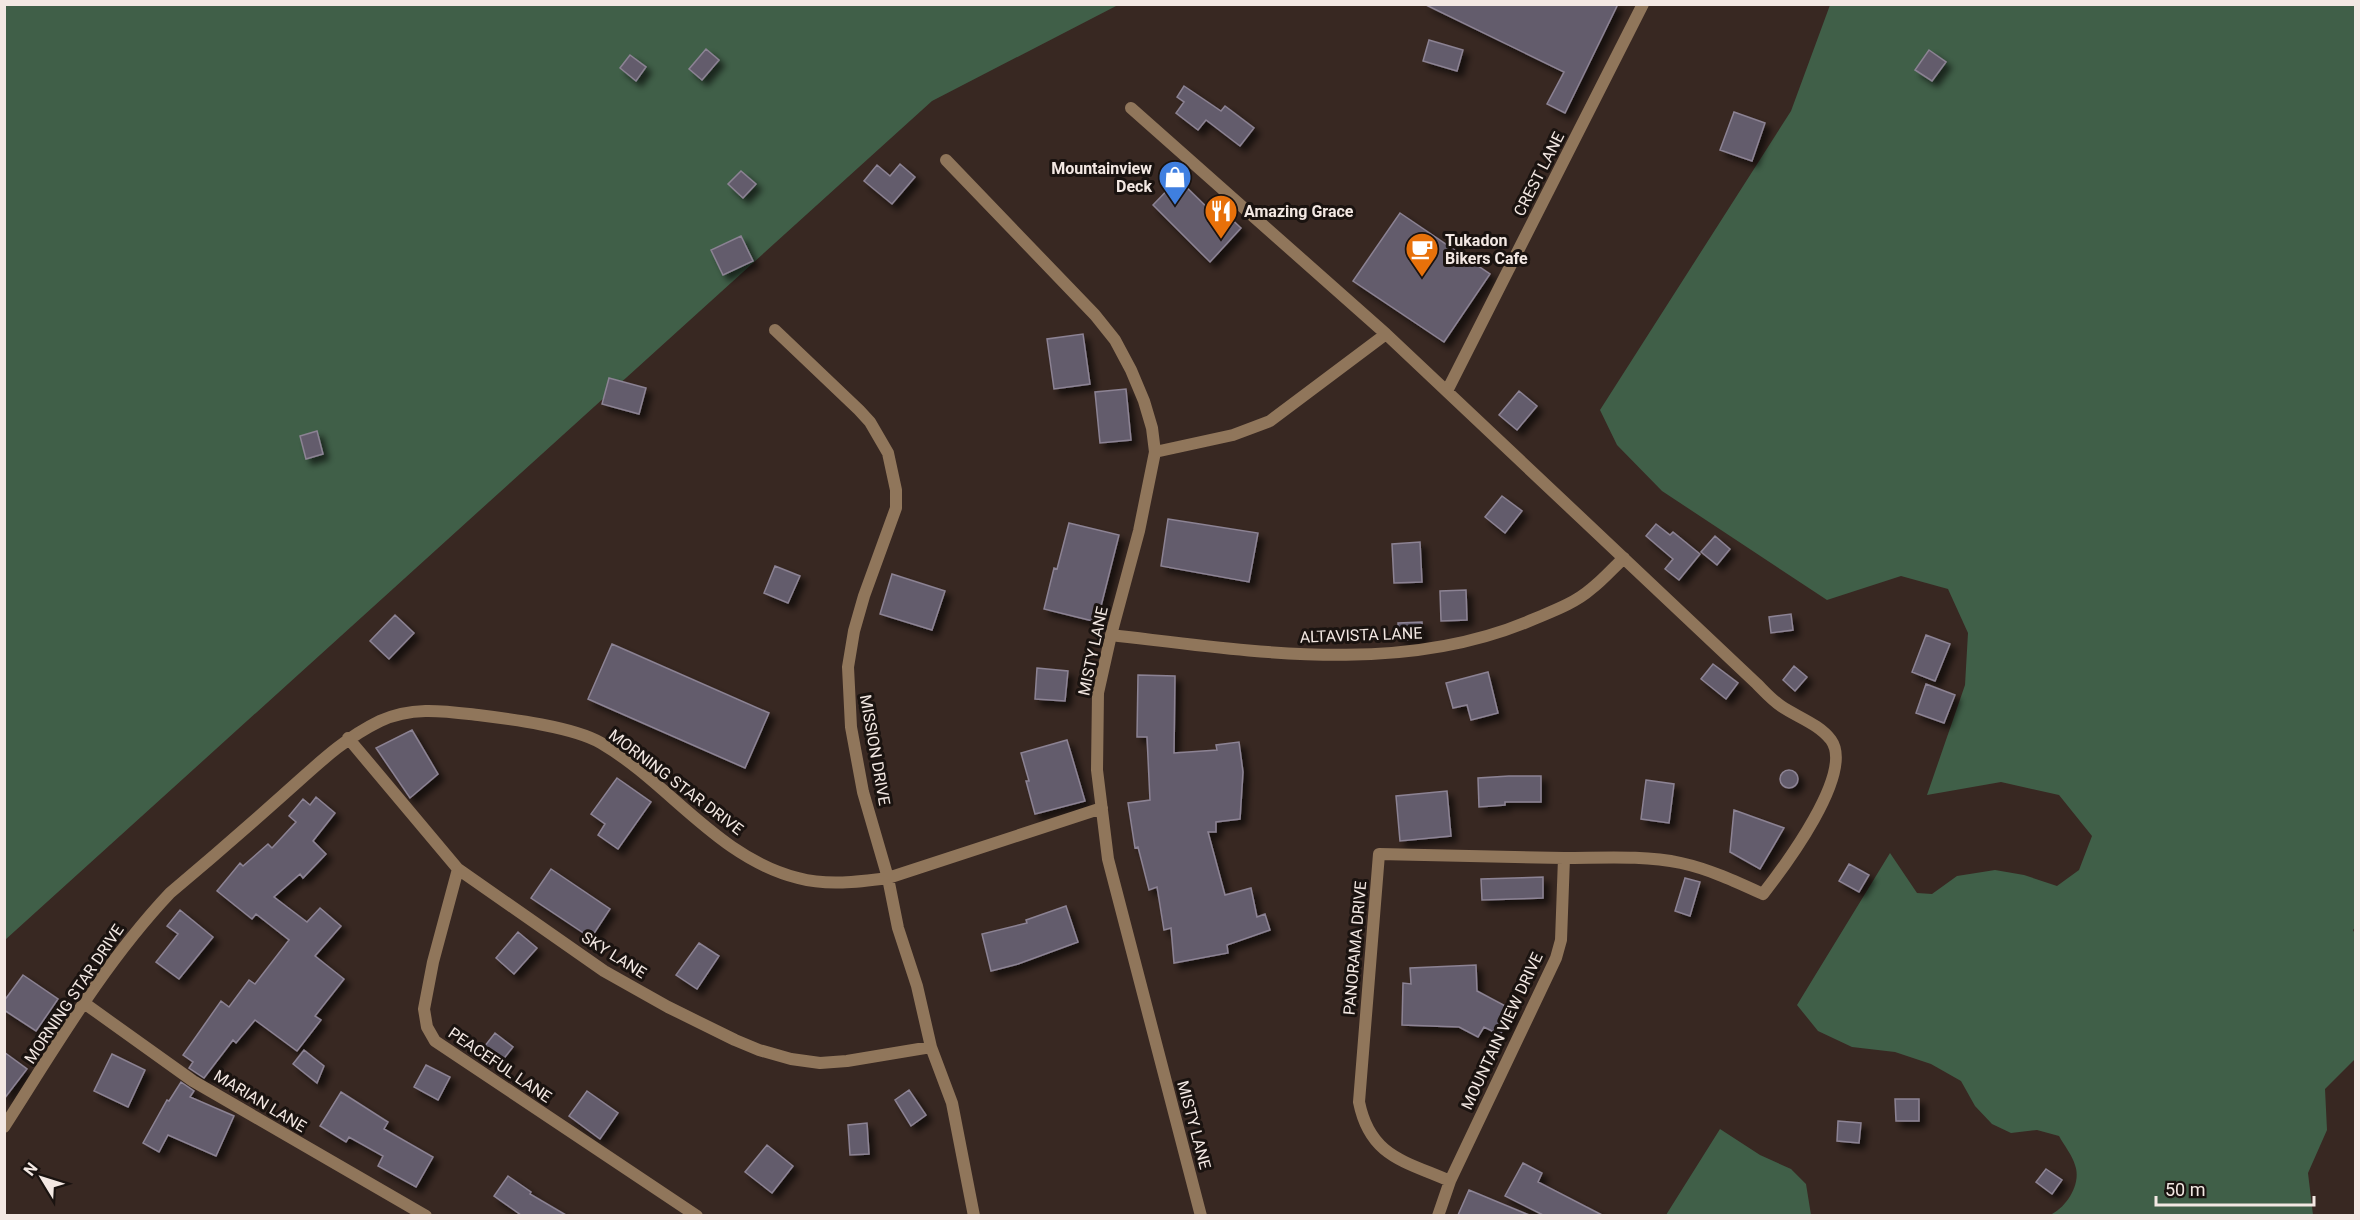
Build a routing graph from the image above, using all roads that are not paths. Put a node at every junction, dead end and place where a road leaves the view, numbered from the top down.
1 (1642, 4) edge
2 (1131, 108) dead end
3 (946, 160) dead end
4 (775, 330) dead end
5 (1386, 334) junction
6 (1447, 391) junction
7 (1155, 452) junction
8 (1624, 558) junction
9 (1111, 634) junction
10 (348, 738) junction
11 (1102, 808) junction
12 (1564, 858) junction
13 (458, 869) junction
14 (888, 878) junction
15 (84, 1003) junction
16 (931, 1047) junction
17 (4, 1126) edge
18 (1450, 1181) junction
19 (426, 1215) edge
20 (697, 1215) edge
21 (974, 1215) edge
22 (1201, 1215) edge
23 (1438, 1215) edge

1 - 6 street, CREST LANE
2 - 5 street
3 - 7 street, MISTY LANE
4 - 14 street, MISSION DRIVE
5 - 6 street
5 - 7 street
6 - 8 street
7 - 9 street, MISTY LANE
8 - 9 street, ALTAVISTA LANE
8 - 12 street
9 - 11 street, MISTY LANE
10 - 13 street, SKY LANE
10 - 14 street, MORNING STAR DRIVE
10 - 15 street, MORNING STAR DRIVE
11 - 14 street, MORNING STAR DRIVE
11 - 22 street, MISTY LANE
12 - 18 street, MOUNTAIN VIEW DRIVE
12 - 18 street, PANORAMA DRIVE
13 - 16 street, SKY LANE
13 - 20 street, PEACEFUL LANE
14 - 16 street, MISSION DRIVE
15 - 17 street, MORNING STAR DRIVE
15 - 19 street, MARIAN LANE
16 - 21 street, MISSION DRIVE
18 - 23 street, MOUNTAIN VIEW DRIVE

